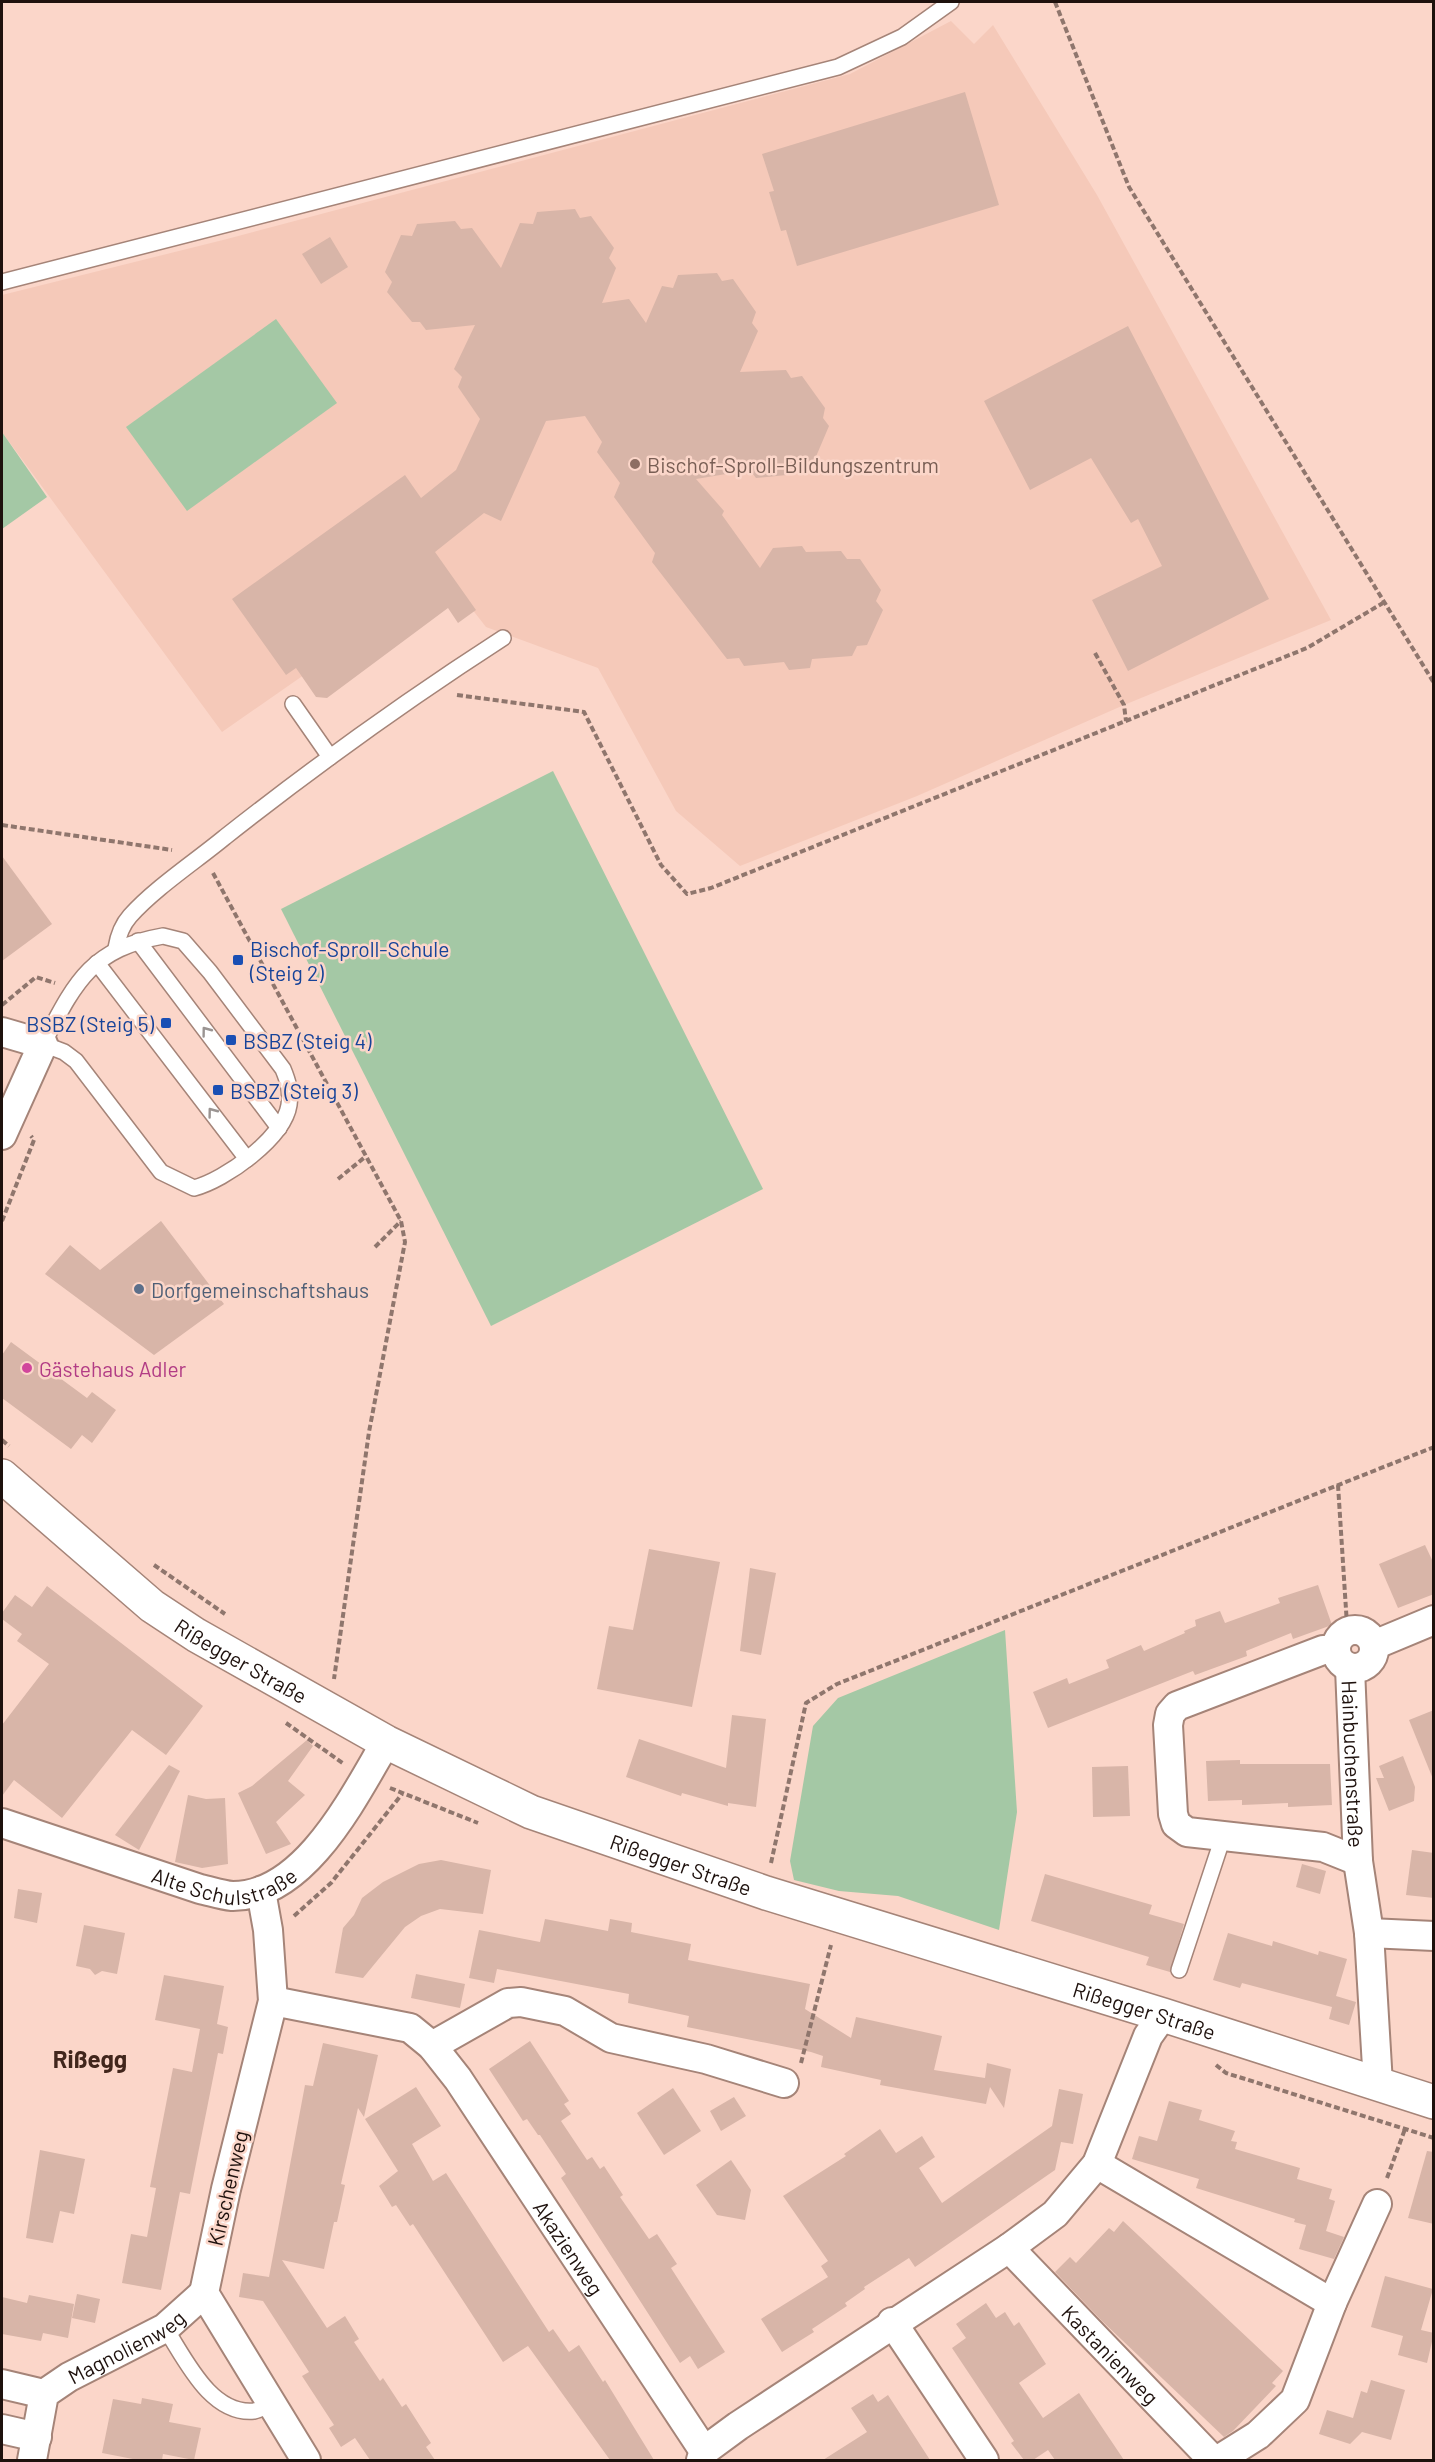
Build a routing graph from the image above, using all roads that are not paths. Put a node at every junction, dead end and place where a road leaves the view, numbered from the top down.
1 (951, 2) edge
2 (2, 282) edge
3 (503, 638) dead end
4 (293, 704) dead end
5 (330, 757) junction
6 (138, 941) junction
7 (117, 948) junction
8 (97, 963) junction
9 (2, 1032) edge
10 (43, 1044) junction
11 (279, 1128) junction
12 (2, 1135) edge
13 (247, 1159) junction
14 (6, 1462) edge
15 (1434, 1620) edge
16 (1344, 1650) junction
17 (386, 1742) junction
18 (2, 1823) edge
19 (1223, 1837) junction
20 (1358, 1861) junction
21 (261, 1891) junction
22 (1369, 1933) junction
23 (1434, 1936) edge
24 (1179, 1970) dead end
25 (273, 2001) junction
26 (1163, 2015) junction
27 (432, 2046) junction
28 (791, 2078) road end
29 (1378, 2084) junction
30 (1434, 2102) edge
31 (1097, 2164) junction
32 (1377, 2204) road end
33 (1009, 2248) junction
34 (204, 2293) junction
35 (1332, 2303) junction
36 (892, 2322) junction
37 (165, 2328) junction
38 (2, 2384) edge
39 (44, 2394) junction
40 (272, 2404) junction
41 (2, 2429) edge
42 (34, 2449) edge
43 (702, 2456) edge
44 (306, 2460) edge
45 (984, 2460) edge
46 (1214, 2460) edge
47 (1218, 2460) edge

1 - 2 lane
3 - 5 lane
4 - 5 lane
5 - 7 lane
6 - 7 lane
11 -> 6 lane
6 - 11 lane
7 - 8 lane
8 - 10 lane
13 -> 8 lane
9 - 10 street
10 - 12 street
10 - 13 lane
11 - 13 lane
14 - 17 street, Rißegger Straße
15 - 16 street, Hainbuchenstraße
16 - 19 street, Hainbuchenstraße
16 - 20 street, Hainbuchenstraße
17 - 21 street, Alte Schulstraße
17 - 26 street, Rißegger Straße
18 - 21 street, Alte Schulstraße
19 - 20 street, Hainbuchenstraße
19 - 24 lane
20 - 22 street, Hainbuchenstraße
21 - 25 street, Kirschenweg
22 - 23 street
22 - 29 street, Hainbuchenstraße
25 - 27 street, Akazienweg
25 - 34 street, Kirschenweg
26 - 29 street, Rißegger Straße
26 - 31 street
27 - 28 street
27 - 43 street, Akazienweg
29 - 30 street, Rißegger Straße
31 - 33 street
31 - 35 street
32 - 35 street
33 - 36 street
33 - 46 street, Kastanienweg
34 - 37 street, Magnolienweg
34 - 40 street
35 - 47 street
36 - 43 street
36 - 45 street
37 - 39 street, Magnolienweg
37 - 40 lane
38 - 39 street, Magnolienweg
39 - 42 street, Magnolienweg
40 - 44 street
41 - 42 street, Magnolienweg

